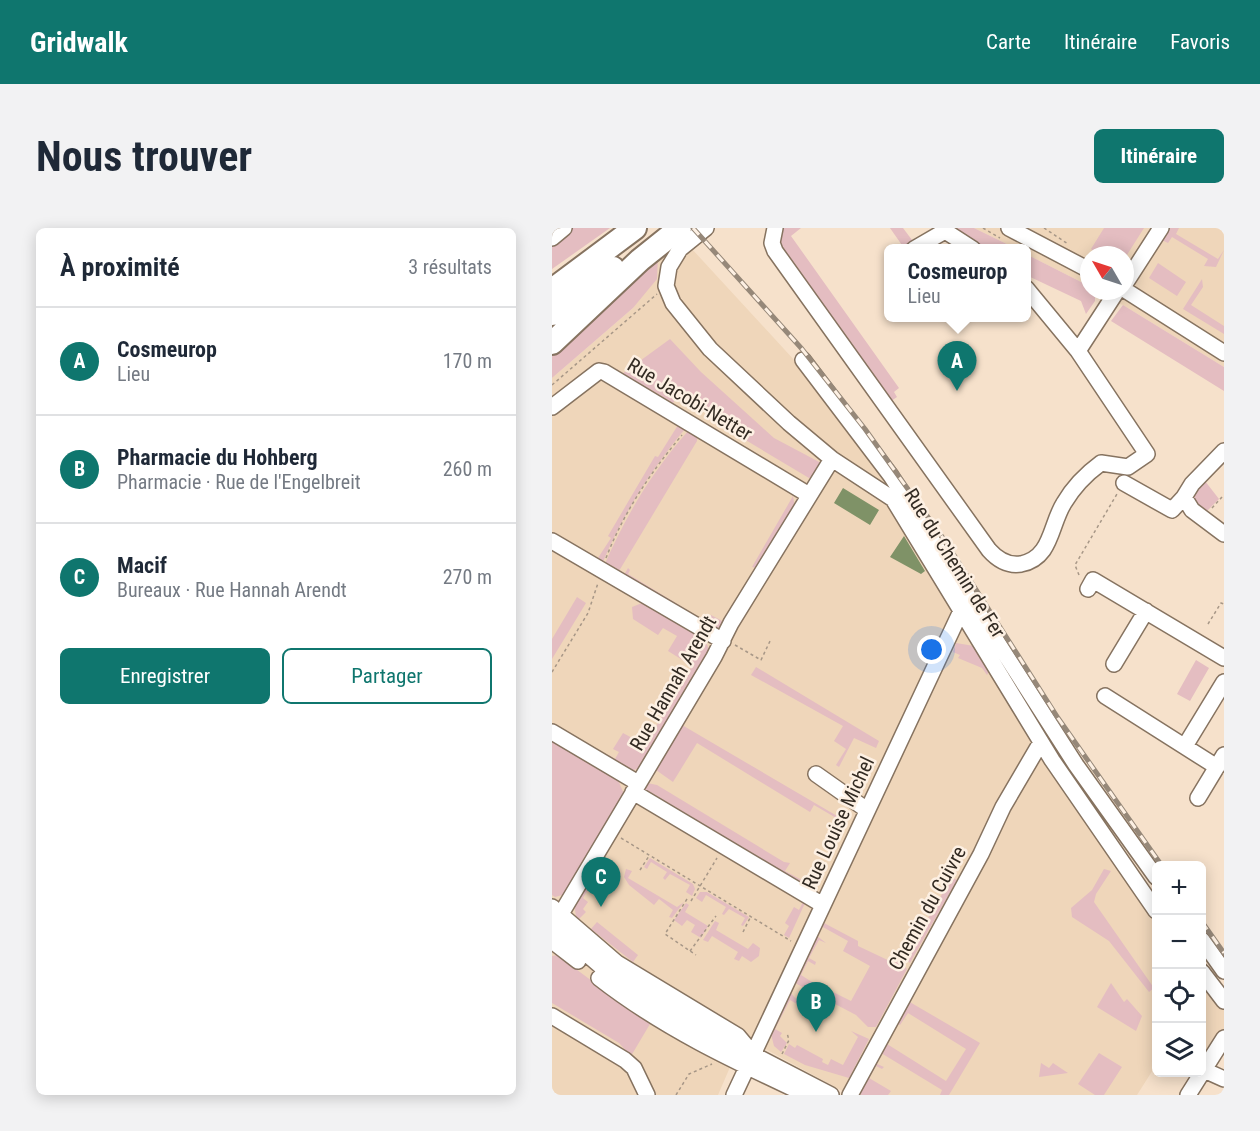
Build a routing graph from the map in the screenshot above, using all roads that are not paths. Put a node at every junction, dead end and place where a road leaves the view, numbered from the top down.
1 (564, 228) edge
2 (634, 228) edge
3 (666, 228) edge
4 (680, 228) edge
5 (706, 228) edge
6 (775, 228) edge
7 (1009, 228) edge
8 (1161, 228) edge
9 (943, 229) edge
10 (552, 238) edge
11 (921, 244) edge
12 (966, 244) edge
13 (1080, 265) edge
14 (1134, 270) edge
15 (552, 281) edge
16 (552, 290) edge
17 (1031, 294) edge
18 (1134, 296) edge
19 (1111, 300) edge
20 (552, 314) edge
21 (552, 343) edge
22 (1078, 351) junction
23 (1224, 353) edge
24 (803, 360) dead end
25 (552, 406) edge
26 (1224, 450) edge
27 (832, 459) junction
28 (1218, 466) edge
29 (1124, 483) road end
30 (809, 495) junction
31 (1184, 497) junction
32 (1224, 534) edge
33 (552, 541) edge
34 (1090, 586) road end
35 (961, 611) junction
36 (1146, 611) junction
37 (723, 639) junction
38 (1224, 657) edge
39 (1114, 664) dead end
40 (1224, 682) edge
41 (1105, 696) dead end
42 (552, 732) edge
43 (1041, 742) junction
44 (1185, 746) junction
45 (1221, 761) edge
46 (816, 774) dead end
47 (636, 788) junction
48 (1198, 798) dead end
49 (867, 810) junction
50 (1152, 871) edge
51 (823, 905) junction
52 (1152, 905) edge
53 (554, 924) edge
54 (1206, 946) edge
55 (1224, 972) edge
56 (1206, 977) edge
57 (1224, 1001) edge
58 (552, 1016) edge
59 (1224, 1038) edge
60 (750, 1060) junction
61 (1206, 1067) edge
62 (1206, 1071) edge
63 (1200, 1077) edge
64 (1224, 1079) edge
65 (646, 1095) edge
66 (734, 1095) edge
67 (807, 1095) edge
68 (831, 1095) edge
69 (850, 1095) edge
70 (1188, 1095) edge

1 - 10 street
2 - 15 highway
2 - 16 highway
3 - 20 highway
4 - 21 highway
5 - 27 street, Rue du Chemin de Fer
6 - 22 street
7 - 13 street
8 - 14 street
9 - 11 street
9 - 12 street
17 - 22 street
18 - 23 street
19 - 22 street
24 - 50 street
25 - 30 street, Rue Jacobi-Netter
26 - 28 street
27 - 30 street, Rue Hannah Arendt
27 - 35 street, Rue du Chemin de Fer
28 - 31 street
29 - 31 street
30 - 37 street, Rue Hannah Arendt
31 - 32 street
33 - 37 street
34 - 36 street
35 - 43 street, Rue du Chemin de Fer
35 - 49 street, Rue Louise Michel
36 - 38 street
36 - 39 street
37 - 47 street, Rue Hannah Arendt
40 - 44 street
41 - 44 street
42 - 47 street
43 - 52 street, Rue du Chemin de Fer
43 - 69 street, Chemin du Cuivre
44 - 45 street
45 - 48 street
46 - 49 street
47 - 51 street
47 - 53 street, Rue Hannah Arendt
49 - 51 street, Rue Louise Michel
51 - 60 street, Rue Louise Michel
53 - 60 street
53 - 60 street
53 - 60 street
54 - 55 street
56 - 57 street
58 - 65 street
59 - 61 street
60 - 66 street, Rue Louise Michel
60 - 67 street
60 - 68 street
62 - 64 street
63 - 70 street

